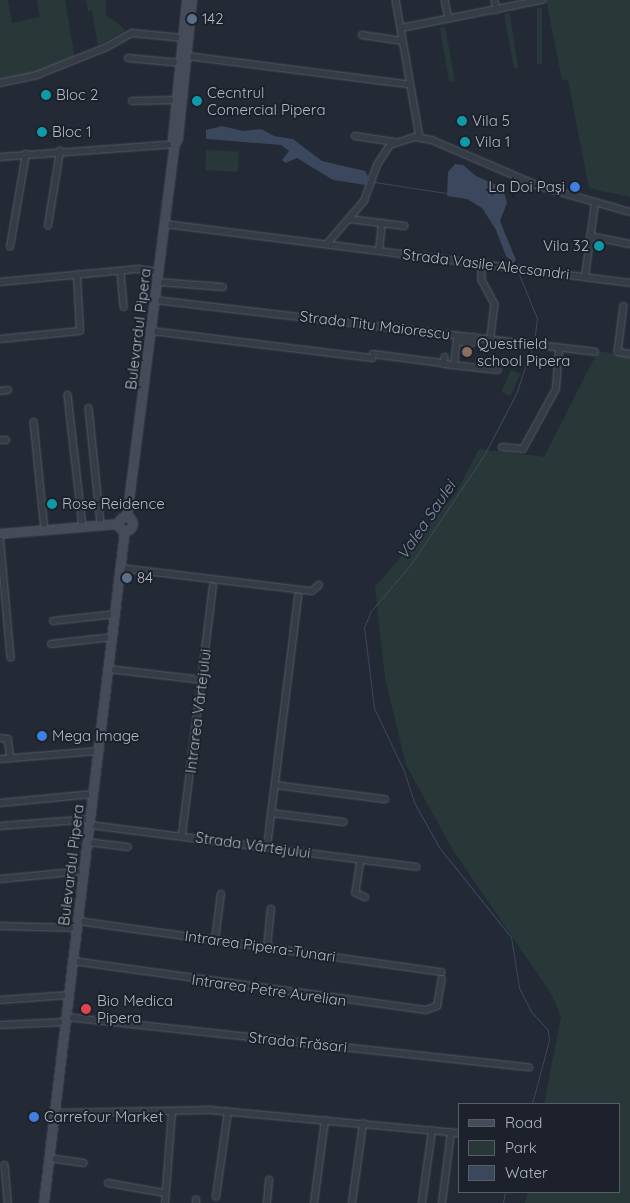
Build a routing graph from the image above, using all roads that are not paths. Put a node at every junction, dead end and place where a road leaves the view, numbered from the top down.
1 (187, 0) edge
2 (192, 0) edge
3 (396, 0) edge
4 (445, 0) edge
5 (495, 0) edge
6 (542, 0) edge
7 (497, 10) junction
8 (449, 19) junction
9 (401, 28) junction
10 (362, 35) dead end
11 (183, 38) junction
12 (403, 41) junction
13 (187, 56) junction
14 (128, 58) dead end
15 (180, 63) junction
16 (0, 83) edge
17 (406, 84) dead end
18 (177, 100) junction
19 (132, 101) dead end
20 (355, 136) dead end
21 (420, 137) junction
22 (395, 142) junction
23 (175, 144) junction
24 (60, 151) junction
25 (26, 154) junction
26 (0, 157) edge
27 (595, 203) junction
28 (630, 212) edge
29 (349, 219) junction
30 (382, 223) junction
31 (165, 224) junction
32 (48, 226) dead end
33 (405, 226) dead end
34 (590, 236) junction
35 (327, 244) junction
36 (630, 244) edge
37 (10, 247) dead end
38 (379, 251) junction
39 (482, 264) junction
40 (123, 272) junction
41 (159, 272) junction
42 (77, 275) junction
43 (585, 277) junction
44 (0, 282) edge
45 (158, 282) junction
46 (630, 283) edge
47 (223, 287) dead end
48 (156, 300) junction
49 (624, 306) dead end
50 (124, 307) dead end
51 (152, 331) junction
52 (472, 337) junction
53 (0, 339) edge
54 (491, 339) junction
55 (559, 348) junction
56 (594, 352) dead end
57 (630, 354) edge
58 (445, 357) dead end
59 (441, 363) dead end
60 (454, 365) junction
61 (498, 370) dead end
62 (8, 390) dead end
63 (0, 391) edge
64 (68, 395) dead end
65 (90, 408) dead end
66 (34, 422) dead end
67 (502, 447) dead end
68 (127, 517) junction
69 (120, 524) junction
70 (101, 525) junction
71 (82, 527) junction
72 (45, 530) junction
73 (125, 531) junction
74 (0, 534) edge
75 (121, 568) junction
76 (319, 585) dead end
77 (213, 587) dead end
78 (298, 597) dead end
79 (116, 614) junction
80 (53, 621) dead end
81 (113, 638) junction
82 (51, 644) dead end
83 (11, 658) dead end
84 (109, 669) junction
85 (202, 680) junction
86 (0, 738) edge
87 (99, 751) junction
88 (11, 758) junction
89 (0, 759) edge
90 (275, 784) junction
91 (94, 794) junction
92 (384, 799) dead end
93 (0, 803) edge
94 (271, 813) junction
95 (90, 822) junction
96 (343, 822) dead end
97 (0, 826) edge
98 (182, 835) junction
99 (88, 842) junction
100 (128, 847) dead end
101 (267, 847) junction
102 (361, 860) junction
103 (416, 867) dead end
104 (84, 871) junction
105 (0, 879) edge
106 (221, 894) dead end
107 (365, 897) dead end
108 (271, 909) dead end
109 (78, 925) junction
110 (0, 926) edge
111 (215, 940) junction
112 (267, 947) junction
113 (73, 961) junction
114 (441, 972) dead end
115 (442, 979) dead end
116 (69, 995) junction
117 (0, 1000) edge
118 (66, 1019) junction
119 (0, 1025) edge
120 (529, 1067) dead end
121 (172, 1111) junction
122 (228, 1112) junction
123 (54, 1114) junction
124 (325, 1121) junction
125 (363, 1124) junction
126 (432, 1131) junction
127 (451, 1133) junction
128 (458, 1133) edge
129 (49, 1158) junction
130 (84, 1163) dead end
131 (5, 1165) dead end
132 (269, 1180) dead end
133 (108, 1183) dead end
134 (165, 1193) junction
135 (216, 1197) dead end
136 (8, 1203) edge
137 (44, 1203) edge
138 (165, 1203) edge
139 (266, 1203) edge
140 (314, 1203) edge
141 (352, 1203) edge
142 (422, 1203) edge
143 (442, 1203) edge

1 - 11 main road, Bulevardul Pipera
2 - 13 main road, Bulevardul Pipera
3 - 9 street
4 - 8 street
5 - 7 street
6 - 7 street
7 - 8 street
8 - 9 street
9 - 12 street
10 - 12 street
11 - 15 main road, Bulevardul Pipera
11 - 16 street
12 - 21 street
13 - 17 street
13 - 23 main road, Bulevardul Pipera
14 - 15 street
15 - 18 main road, Bulevardul Pipera
18 - 19 street
18 - 23 main road, Bulevardul Pipera
20 - 22 street
21 - 22 street
21 - 27 street
22 - 29 street
23 - 24 street
23 - 31 main road, Bulevardul Pipera
24 - 25 street
24 - 32 street
25 - 26 street
25 - 37 street
27 - 28 street
27 - 34 street, Strada Vasile Alecsandri
29 - 30 street
29 - 35 street
30 - 33 street
30 - 38 street
31 - 35 street, Strada Vasile Alecsandri
31 - 41 main road, Bulevardul Pipera
34 - 36 street
34 - 43 street, Strada Vasile Alecsandri
35 - 38 street, Strada Vasile Alecsandri
38 - 39 street, Strada Vasile Alecsandri
39 - 43 street, Strada Vasile Alecsandri
39 - 54 street
40 - 41 street
40 - 42 street
40 - 50 street
41 - 45 main road, Bulevardul Pipera
42 - 44 street
42 - 53 street
43 - 46 street
45 - 47 street
45 - 48 main road, Bulevardul Pipera
48 - 51 main road, Bulevardul Pipera
48 - 52 street, Strada Titu Maiorescu
49 - 57 street
51 - 59 street
51 - 68 main road, Bulevardul Pipera
52 - 54 street, Strada Titu Maiorescu
52 - 60 street
54 - 55 street, Strada Titu Maiorescu
55 - 56 street, Strada Titu Maiorescu
55 - 67 street
58 - 60 street
60 - 61 street
62 - 63 street
64 - 71 street
65 - 70 street
66 - 72 street
68 - 69 main road
68 - 73 main road, Bulevardul Pipera
69 - 70 main road
69 - 73 main road
70 - 71 main road
71 - 72 main road
72 - 74 main road
73 - 75 main road, Bulevardul Pipera
74 - 83 street
75 - 76 street
75 - 79 main road, Bulevardul Pipera
77 - 85 street, Intrarea Vârtejului
78 - 90 street
79 - 80 street
79 - 81 main road, Bulevardul Pipera
81 - 82 street
81 - 84 main road, Bulevardul Pipera
84 - 85 street
84 - 87 main road, Bulevardul Pipera
85 - 98 street, Intrarea Vârtejului
86 - 88 street
87 - 88 street
87 - 91 main road, Bulevardul Pipera
88 - 89 street
90 - 92 street
90 - 94 street
91 - 93 street
91 - 95 main road, Bulevardul Pipera
94 - 96 street
94 - 101 street
95 - 97 street, Strada Vârtejului
95 - 98 street, Strada Vârtejului
95 - 99 main road, Bulevardul Pipera
98 - 101 street, Strada Vârtejului
99 - 100 street
99 - 104 main road, Bulevardul Pipera
101 - 102 street, Strada Vârtejului
102 - 103 street, Strada Vârtejului
102 - 107 street
104 - 105 street
104 - 109 main road, Bulevardul Pipera
106 - 111 street
108 - 112 street
109 - 110 street, Intrarea Pipera-Tunari
109 - 111 street, Intrarea Pipera-Tunari
109 - 113 main road, Bulevardul Pipera
111 - 112 street, Intrarea Pipera-Tunari
112 - 114 street, Intrarea Pipera-Tunari
113 - 115 street, Intrarea Petre Aurelian
113 - 116 main road, Bulevardul Pipera
116 - 117 street
116 - 118 main road, Bulevardul Pipera
118 - 119 street, Strada Frăsari
118 - 120 street, Strada Frăsari
118 - 123 main road, Bulevardul Pipera
121 - 122 street
121 - 123 street
121 - 134 street
122 - 124 street
122 - 135 street
123 - 129 main road, Bulevardul Pipera
124 - 125 street
124 - 140 street
125 - 126 street
125 - 141 street
126 - 127 street
126 - 142 street
127 - 128 street
127 - 143 street
129 - 130 street
129 - 137 main road, Bulevardul Pipera
131 - 136 street
132 - 139 street
133 - 134 street
134 - 138 street

